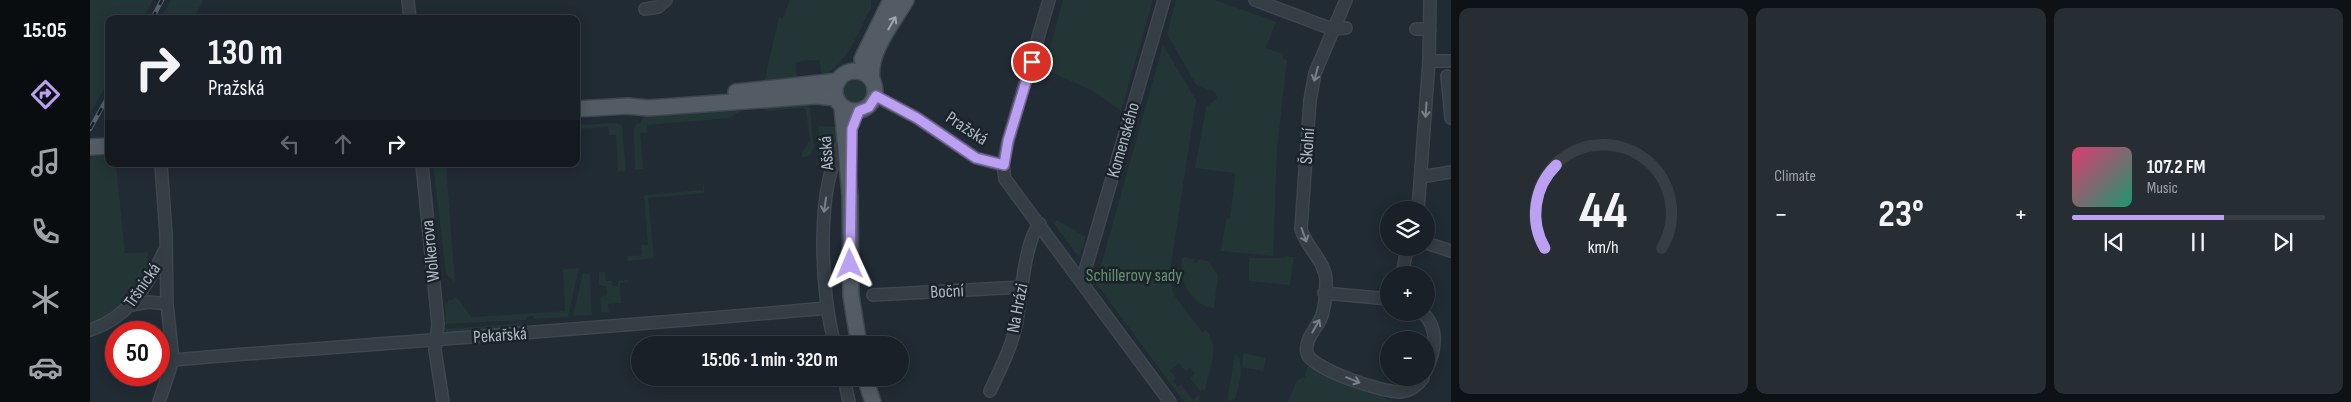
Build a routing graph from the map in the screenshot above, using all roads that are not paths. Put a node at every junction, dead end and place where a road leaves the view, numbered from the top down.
1 (408, 0) edge
2 (666, 0) edge
3 (891, 0) edge
4 (906, 0) edge
5 (1049, 0) edge
6 (1164, 0) edge
7 (1255, 0) edge
8 (1346, 0) edge
9 (1430, 0) edge
10 (645, 9) dead end
11 (410, 15) edge
12 (1332, 28) junction
13 (1346, 28) dead end
14 (1416, 29) dead end
15 (1430, 29) junction
16 (1430, 61) junction
17 (1451, 61) edge
18 (1449, 74) edge
19 (844, 76) junction
20 (872, 79) junction
21 (876, 96) junction
22 (839, 103) junction
23 (628, 106) junction
24 (580, 109) edge
25 (859, 111) junction
26 (1451, 118) edge
27 (844, 142) junction
28 (105, 146) edge
29 (90, 147) edge
30 (1004, 165) junction
31 (161, 167) edge
32 (422, 167) edge
33 (1451, 172) edge
34 (1421, 177) junction
35 (850, 196) junction
36 (1419, 201) edge
37 (1040, 224) junction
38 (1435, 244) edge
39 (1450, 247) edge
40 (165, 250) junction
41 (1082, 281) junction
42 (1022, 288) junction
43 (1324, 293) junction
44 (873, 295) dead end
45 (1380, 298) edge
46 (167, 304) junction
47 (131, 305) junction
48 (827, 308) junction
49 (90, 330) edge
50 (833, 336) edge
51 (857, 336) edge
52 (436, 339) junction
53 (173, 360) junction
54 (846, 386) edge
55 (868, 386) edge
56 (1416, 386) edge
57 (990, 391) dead end
58 (159, 402) edge
59 (443, 402) edge
60 (849, 402) edge
61 (872, 402) edge
62 (1170, 402) edge

1 - 11 street
2 - 10 street
3 - 19 main road
20 -> 4 main road
5 - 30 street
6 - 41 street, Komenského
7 - 12 street
8 - 12 street, Školní
9 - 15 street
12 - 13 street
12 -> 43 street, Školní
14 - 15 street
15 - 16 street
16 - 17 street
16 - 18 street
16 -> 34 street
18 - 26 street
19 - 20 main road
19 - 22 main road
19 - 23 main road
20 - 21 main road
21 - 25 main road
21 - 30 street, Pražská
22 - 23 main road
22 - 25 main road
22 - 27 main road, Ašská
23 - 24 main road
25 - 35 main road, Ašská
27 - 35 main road, Ašská
27 -> 48 street
28 - 29 main road
30 - 37 street
31 - 40 street
32 - 52 street, Wolkerova
33 - 34 street
34 - 36 street
35 - 51 main road, Ašská
37 - 41 street
37 - 42 street, Na Hrázi
38 - 39 street
40 - 46 street
40 - 47 street, Tršnická
41 - 62 street
42 - 44 street, Boční
42 - 57 street, Na Hrázi
43 - 45 street
43 - 56 street, Školní
46 - 47 street
46 - 53 street
47 - 49 street, Tršnická
48 - 50 street
48 - 52 street, Pekařská
52 - 53 street, Pekařská
52 - 59 street, Wolkerova
53 - 58 street
54 - 60 street
55 - 61 main road

